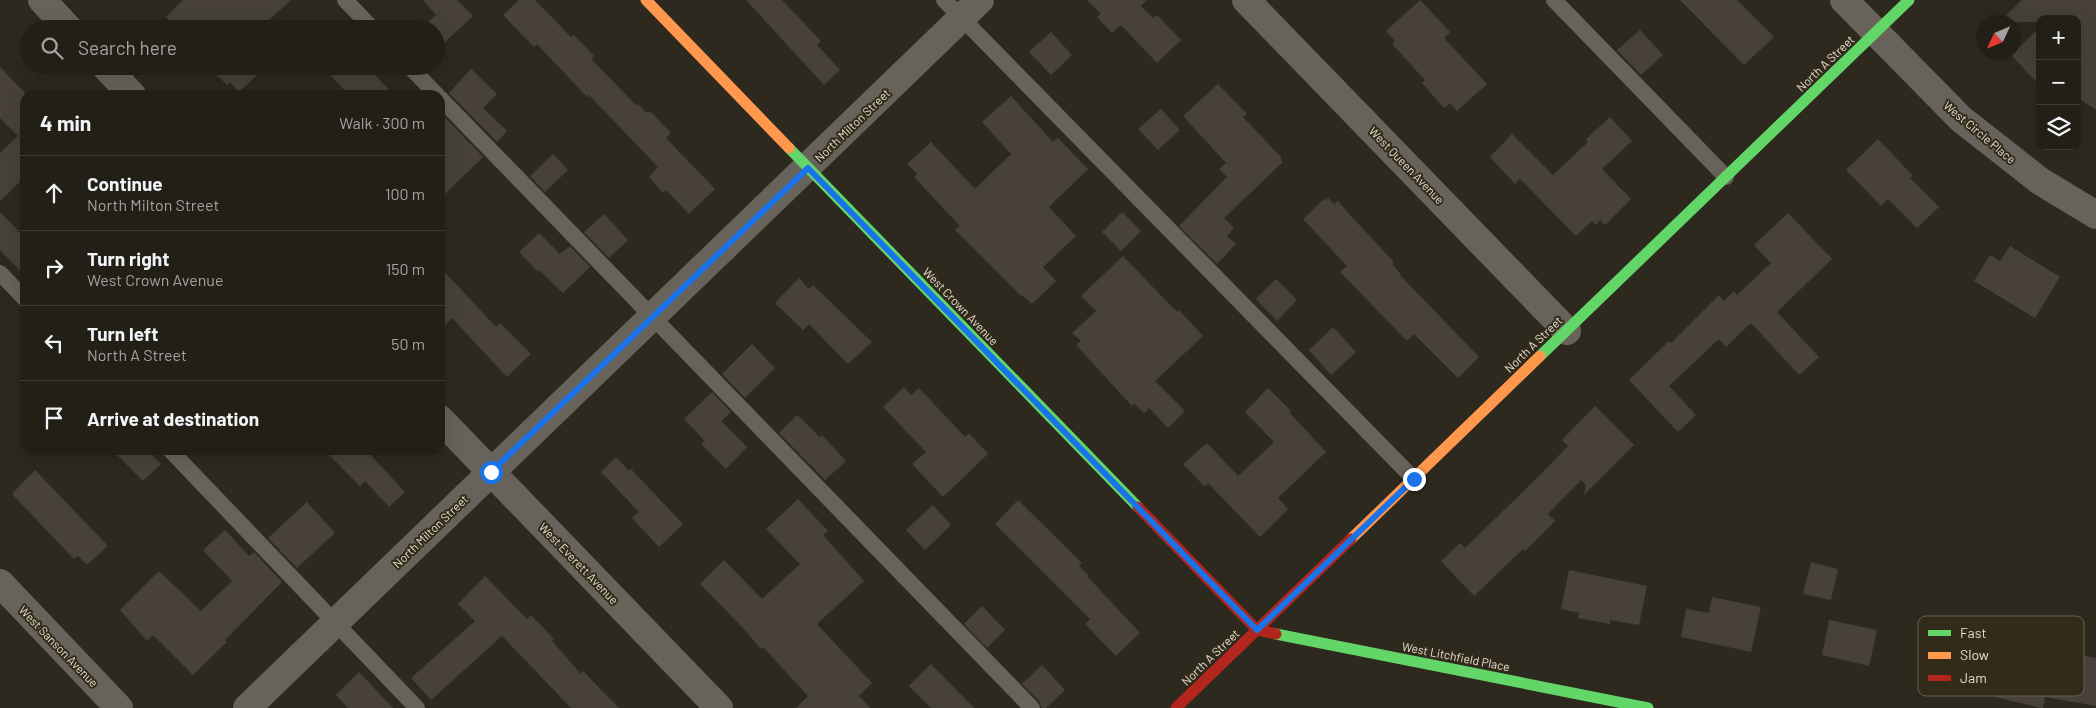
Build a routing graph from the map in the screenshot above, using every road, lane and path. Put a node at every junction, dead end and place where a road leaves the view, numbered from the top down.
1 (42, 0) edge
2 (345, 0) edge
3 (646, 0) edge
4 (1246, 0) edge
5 (1554, 0) edge
6 (1844, 0) edge
7 (1910, 0) edge
8 (962, 6) edge
9 (61, 20) edge
10 (364, 20) edge
11 (1876, 33) junction
12 (113, 75) edge
13 (418, 75) edge
14 (127, 90) edge
15 (432, 90) edge
16 (445, 103) edge
17 (808, 168) junction
18 (1726, 177) junction
19 (2096, 216) edge
20 (0, 273) edge
21 (20, 294) edge
22 (651, 318) junction
23 (1567, 331) junction
24 (445, 423) edge
25 (175, 455) edge
26 (491, 472) junction
27 (1414, 479) junction
28 (0, 583) edge
29 (336, 623) junction
30 (1257, 630) junction
31 (119, 708) edge
32 (247, 708) edge
33 (417, 708) edge
34 (719, 708) edge
35 (1032, 708) edge
36 (1176, 708) edge
37 (1648, 708) edge

1 - 9 street
2 - 10 lane
3 - 17 street, West Crown Avenue
4 - 23 street, West Queen Avenue
5 - 18 lane
6 - 11 street, West Circle Place
7 - 11 street, North A Street
8 - 17 street, North Milton Street
8 - 27 lane
11 - 18 street, North A Street
11 - 19 street, West Circle Place
12 - 14 street
13 - 15 lane
16 - 22 lane
17 - 22 street, North Milton Street
17 - 30 street, West Crown Avenue
18 - 23 street, North A Street
20 - 21 lane
22 - 26 street, North Milton Street
22 - 35 lane
23 - 27 street, North A Street
24 - 26 street, West Everett Avenue
25 - 29 lane
26 - 29 street, North Milton Street
26 - 34 street, West Everett Avenue
27 - 30 street, North A Street
28 - 31 street, West Sanson Avenue
29 - 32 street, North Milton Street
29 - 33 lane
30 - 36 street, North A Street
30 - 37 street, West Litchfield Place

